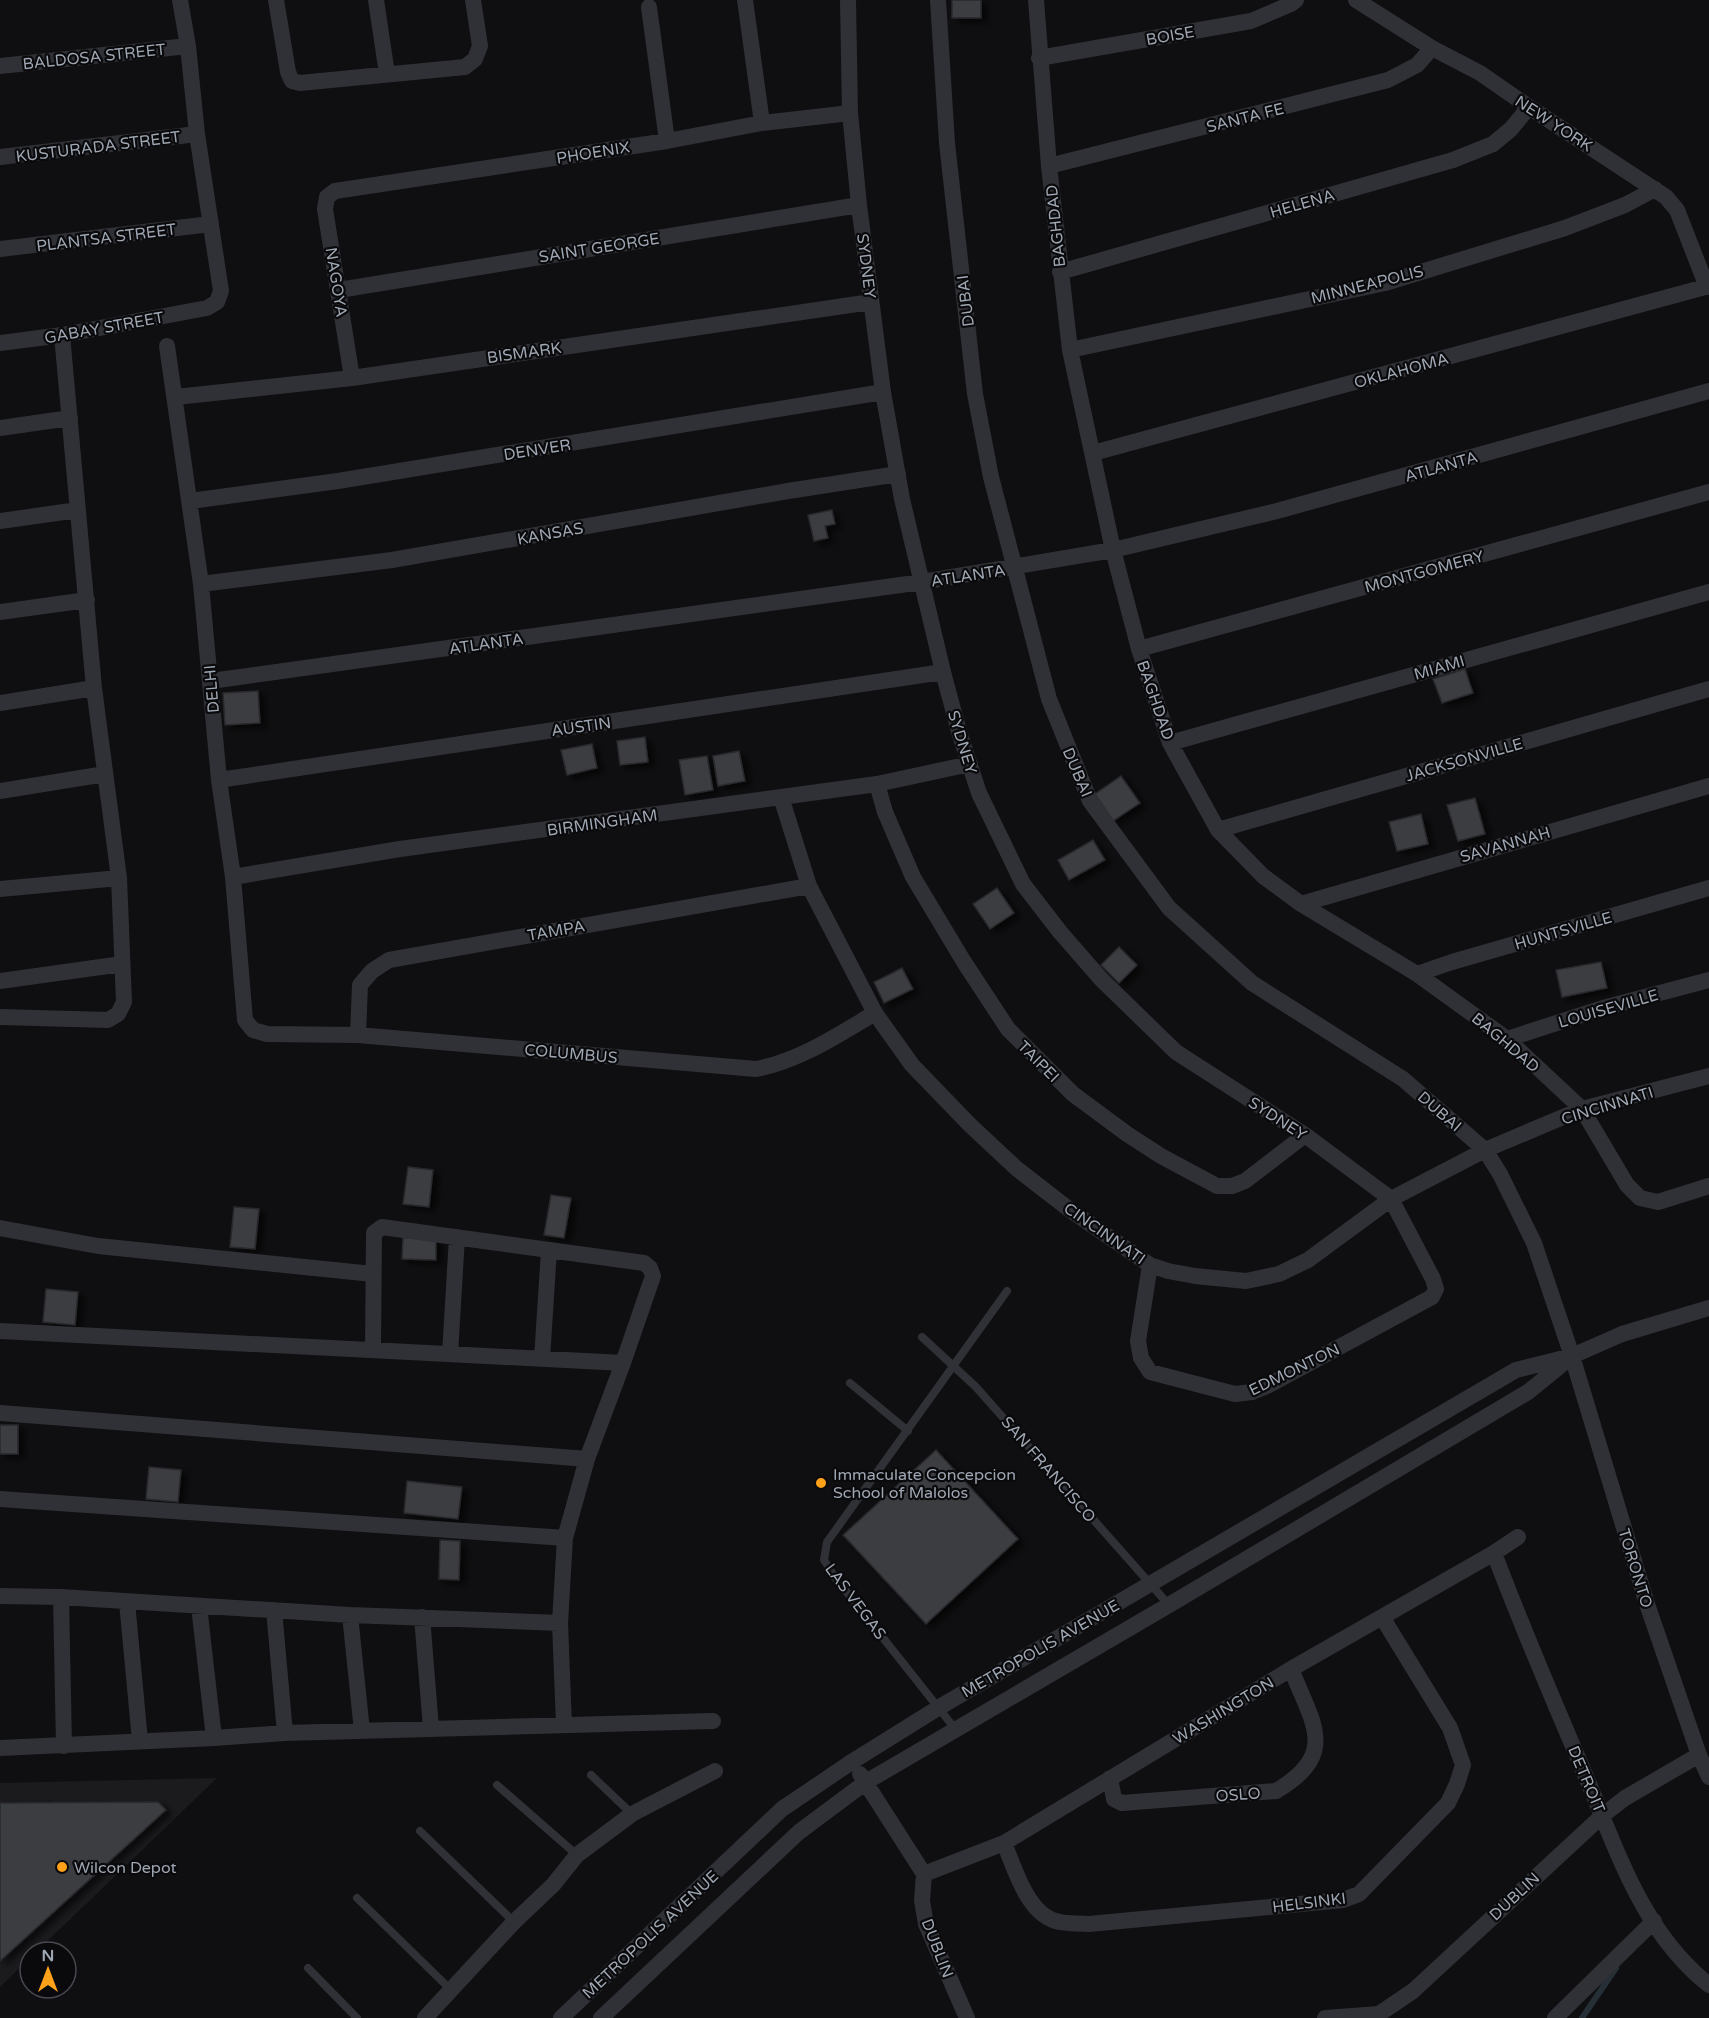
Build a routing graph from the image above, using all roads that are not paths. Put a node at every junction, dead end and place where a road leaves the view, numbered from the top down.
1 (180, 0) edge
2 (276, 0) edge
3 (376, 0) edge
4 (473, 0) edge
5 (745, 0) edge
6 (848, 0) edge
7 (938, 0) edge
8 (1036, 0) edge
9 (1296, 0) edge
10 (1356, 0) edge
11 (649, 7) dead end
12 (188, 46) junction
13 (1432, 48) junction
14 (1040, 58) junction
15 (0, 66) edge
16 (387, 74) junction
17 (1528, 107) junction
18 (850, 113) junction
19 (762, 123) junction
20 (197, 134) junction
21 (667, 141) junction
22 (0, 157) edge
23 (1049, 166) junction
24 (1655, 189) junction
25 (335, 191) joint
26 (859, 205) junction
27 (211, 224) junction
28 (0, 249) edge
29 (1060, 272) junction
30 (1708, 287) edge
31 (339, 290) junction
32 (871, 302) junction
33 (62, 335) junction
34 (0, 343) edge
35 (167, 346) dead end
36 (1070, 350) junction
37 (352, 378) junction
38 (1709, 391) edge
39 (883, 392) junction
40 (176, 397) junction
41 (70, 418) junction
42 (0, 429) edge
43 (1093, 453) junction
44 (898, 474) junction
45 (1709, 492) edge
46 (190, 501) junction
47 (78, 510) junction
48 (0, 521) edge
49 (1113, 550) junction
50 (1014, 567) junction
51 (922, 582) junction
52 (201, 584) junction
53 (1709, 592) edge
54 (87, 600) junction
55 (0, 612) edge
56 (1139, 649) junction
57 (943, 672) junction
58 (211, 681) junction
59 (94, 688) junction
60 (1709, 689) edge
61 (0, 703) edge
62 (1170, 743) junction
63 (970, 764) junction
64 (105, 774) junction
65 (219, 780) junction
66 (877, 784) junction
67 (1709, 786) edge
68 (0, 791) edge
69 (781, 797) junction
70 (1218, 830) junction
71 (233, 877) junction
72 (119, 878) junction
73 (810, 886) junction
74 (1709, 888) edge
75 (0, 889) edge
76 (1301, 904) junction
77 (122, 964) junction
78 (1417, 974) junction
79 (1709, 980) edge
80 (0, 981) edge
81 (875, 1013) junction
82 (0, 1017) edge
83 (254, 1030) joint
84 (358, 1035) junction
85 (1508, 1039) junction
86 (1709, 1076) edge
87 (1582, 1109) junction
88 (1305, 1135) junction
89 (1485, 1150) junction
90 (1709, 1186) edge
91 (1391, 1199) junction
92 (0, 1228) edge
93 (457, 1238) junction
94 (549, 1250) junction
95 (1150, 1265) junction
96 (373, 1274) junction
97 (1007, 1291) dead end
98 (1432, 1298) joint
99 (1709, 1308) edge
100 (0, 1331) edge
101 (922, 1338) dead end
102 (373, 1350) junction
103 (450, 1354) junction
104 (1572, 1356) junction
105 (542, 1359) junction
106 (623, 1363) junction
107 (954, 1365) junction
108 (850, 1383) dead end
109 (0, 1413) edge
110 (908, 1431) junction
111 (587, 1459) junction
112 (0, 1499) edge
113 (1518, 1537) dead end
114 (565, 1538) junction
115 (1494, 1553) junction
116 (1151, 1584) junction
117 (0, 1596) edge
118 (61, 1597) junction
119 (127, 1602) junction
120 (1169, 1605) junction
121 (199, 1606) junction
122 (274, 1610) junction
123 (350, 1615) junction
124 (422, 1617) junction
125 (1382, 1617) junction
126 (560, 1623) junction
127 (1291, 1670) junction
128 (938, 1707) junction
129 (712, 1721) dead end
130 (564, 1725) junction
131 (431, 1728) junction
132 (956, 1730) junction
133 (362, 1731) junction
134 (285, 1733) junction
135 (214, 1738) junction
136 (140, 1741) junction
137 (64, 1746) junction
138 (0, 1748) edge
139 (1699, 1755) junction
140 (853, 1761) junction
141 (715, 1772) dead end
142 (591, 1775) dead end
143 (1709, 1777) edge
144 (1110, 1778) junction
145 (866, 1782) junction
146 (497, 1785) dead end
147 (632, 1814) junction
148 (1602, 1815) junction
149 (420, 1831) dead end
150 (1004, 1843) junction
151 (577, 1855) junction
152 (924, 1874) junction
153 (357, 1898) dead end
154 (1654, 1921) junction
155 (514, 1922) junction
156 (308, 1968) dead end
157 (1709, 1985) edge
158 (450, 1989) junction
159 (1380, 2016) edge
160 (357, 2018) edge
161 (425, 2018) edge
162 (561, 2018) edge
163 (601, 2018) edge
164 (967, 2018) edge
165 (1325, 2018) edge
166 (1555, 2018) edge

1 - 12 street
2 - 16 street
3 - 16 street
4 - 16 street
5 - 19 street
6 - 18 street, SYDNEY
7 - 50 street, DUBAI
8 - 14 street, BAGHDAD
9 - 14 street, BOISE
10 - 13 street, NEW YORK
11 - 21 street
12 - 15 street, BALDOSA STREET
12 - 20 street
13 - 17 street, NEW YORK
13 - 23 street, SANTA FE
14 - 23 street, BAGHDAD
17 - 24 street, NEW YORK
17 - 29 street, HELENA
18 - 19 street, PHOENIX
18 - 26 street, SYDNEY
19 - 21 street, PHOENIX
20 - 22 street, KUSTURADA STREET
20 - 27 street
21 - 25 street, PHOENIX
23 - 29 street, BAGHDAD
24 - 30 street, NEW YORK
24 - 36 street, MINNEAPOLIS
25 - 31 street, NAGOYA
26 - 31 street, SAINT GEORGE
26 - 32 street, SYDNEY
27 - 28 street, PLANTSA STREET
27 - 33 street, GABAY STREET
29 - 36 street, BAGHDAD
30 - 43 street, OKLAHOMA
31 - 37 street, NAGOYA
32 - 37 street, BISMARK
32 - 39 street, SYDNEY
33 - 34 street, GABAY STREET
33 - 41 street
35 - 40 street, DELHI
36 - 43 street, BAGHDAD
37 - 40 street, BISMARK
38 - 49 street, ATLANTA
39 - 44 street, SYDNEY
39 - 46 street, DENVER
40 - 46 street, DELHI
41 - 42 street
41 - 47 street
43 - 49 street, BAGHDAD
44 - 51 street, SYDNEY
44 - 52 street, KANSAS
45 - 56 street, MONTGOMERY
46 - 52 street, DELHI
47 - 48 street
47 - 54 street
49 - 50 street, ATLANTA
49 - 56 street, BAGHDAD
50 - 51 street, ATLANTA
50 - 89 street, DUBAI
51 - 57 street, SYDNEY
51 - 58 street, ATLANTA
52 - 58 street, DELHI
53 - 62 street, MIAMI
54 - 55 street
54 - 59 street
56 - 62 street, BAGHDAD
57 - 63 street, SYDNEY
57 - 65 street, AUSTIN
58 - 65 street, DELHI
59 - 61 street
59 - 64 street
60 - 70 street, JACKSONVILLE
62 - 70 street, BAGHDAD
63 - 66 street, BIRMINGHAM
63 - 88 street, SYDNEY
64 - 68 street
64 - 72 street
65 - 71 street, DELHI
66 - 69 street, BIRMINGHAM
66 - 88 street, TAIPEI
67 - 76 street, SAVANNAH
69 - 71 street, BIRMINGHAM
69 - 73 street, CINCINNATI
70 - 76 street, BAGHDAD
71 - 83 street, DELHI
72 - 75 street
72 - 77 street
73 - 81 street, CINCINNATI
73 - 84 street, TAMPA
74 - 78 street, HUNTSVILLE
76 - 78 street, BAGHDAD
77 - 80 street
77 - 82 street
78 - 85 street, BAGHDAD
79 - 85 street, LOUISEVILLE
81 - 84 street, COLUMBUS
81 - 95 street, CINCINNATI
83 - 84 street, COLUMBUS
85 - 87 street, BAGHDAD
86 - 87 street, CINCINNATI
87 - 89 street, CINCINNATI
87 - 90 street, BAGHDAD
88 - 91 street, SYDNEY
89 - 91 street, CINCINNATI
89 - 104 street, DUBAI
91 - 95 street, CINCINNATI
91 - 98 street, SYDNEY
92 - 96 street
93 - 94 street
93 - 96 street
93 - 103 street
94 - 105 street
94 - 106 street
95 - 98 street, EDMONTON
96 - 102 street
97 - 107 lane, LAS VEGAS
99 - 104 street, METROPOLIS AVENUE
100 - 102 street
101 - 107 lane, SAN FRANCISCO
102 - 103 street
103 - 105 street
104 - 116 street, METROPOLIS AVENUE
104 - 120 street, METROPOLIS AVENUE
104 - 139 street, TORONTO
105 - 106 street
106 - 111 street
107 - 110 lane, LAS VEGAS
107 - 116 lane, SAN FRANCISCO
108 - 110 lane
109 - 111 street
110 - 128 lane, LAS VEGAS
111 - 114 street
112 - 114 street
113 - 115 street, WASHINGTON
114 - 126 street
115 - 125 street, WASHINGTON
115 - 148 street, DETROIT
116 - 120 lane, SAN FRANCISCO
116 - 128 street, METROPOLIS AVENUE
117 - 118 street
118 - 119 street
118 - 137 street
119 - 121 street
119 - 136 street
120 - 132 street, METROPOLIS AVENUE
121 - 122 street
121 - 135 street
122 - 123 street
122 - 134 street
123 - 124 street
123 - 133 street
124 - 126 street
124 - 131 street
125 - 127 street, WASHINGTON
125 - 150 street, HELSINKI
126 - 130 street
127 - 144 street, WASHINGTON
127 - 144 street, OSLO
128 - 132 lane, LAS VEGAS
128 - 140 street, METROPOLIS AVENUE
129 - 130 street
130 - 131 street
131 - 133 street
132 - 145 street, METROPOLIS AVENUE
133 - 134 street
134 - 135 street
135 - 136 street
136 - 137 street
137 - 138 street
139 - 143 street, TORONTO
139 - 148 street, DUBLIN
140 - 145 street
140 - 162 street, METROPOLIS AVENUE
141 - 147 street
142 - 147 lane
144 - 150 street, WASHINGTON
145 - 152 street
145 - 163 street, METROPOLIS AVENUE
146 - 151 lane
147 - 151 street
148 - 154 street, DETROIT
148 - 159 street, DUBLIN
149 - 155 lane
150 - 152 street, WASHINGTON
151 - 155 street
152 - 164 street, DUBLIN
153 - 158 lane
154 - 157 street, DETROIT
154 - 166 street
155 - 158 street
156 - 160 lane
158 - 161 street
159 - 165 street, DUBLIN

